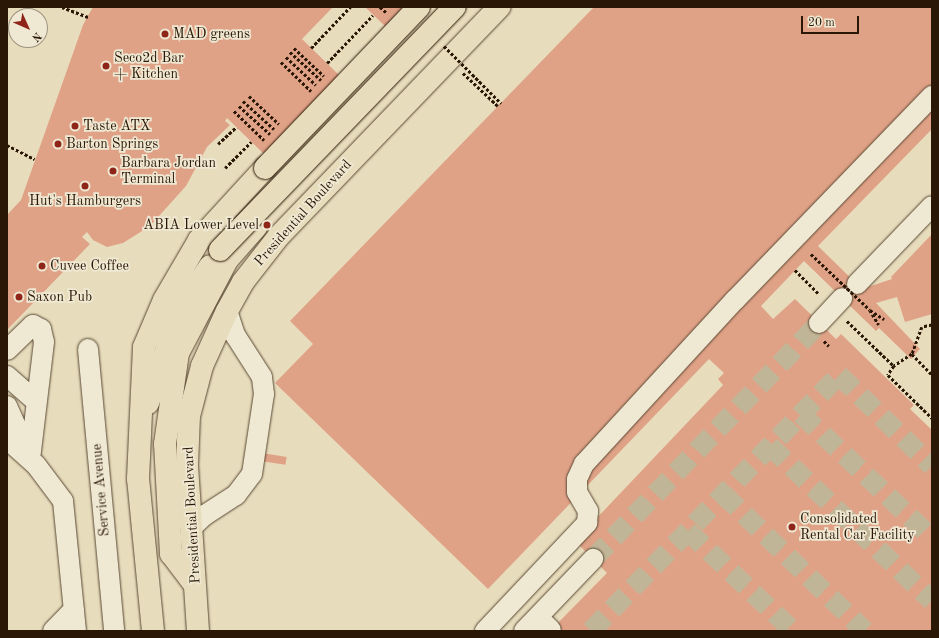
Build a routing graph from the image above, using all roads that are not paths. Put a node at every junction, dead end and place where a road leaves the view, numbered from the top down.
1 (419, 7) edge
2 (455, 7) edge
3 (462, 7) edge
4 (499, 7) edge
5 (932, 96) edge
6 (932, 206) edge
7 (857, 284) dead end
8 (843, 307) road end
9 (227, 312) junction
10 (819, 322) tunnel mouth
11 (88, 349) dead end
12 (7, 350) edge
13 (7, 376) edge
14 (36, 401) junction
15 (7, 406) edge
16 (140, 427) junction
17 (7, 440) edge
18 (30, 459) junction
19 (191, 528) junction
20 (593, 559) tunnel mouth
21 (194, 584) junction
22 (74, 608) junction
23 (53, 631) edge
24 (76, 631) edge
25 (114, 631) edge
26 (153, 631) edge
27 (198, 631) edge
28 (485, 631) edge
29 (524, 631) edge

1 - 16 main road, bridge
2 - 16 main road, bridge
3 - 21 main road
4 - 9 main road, Presidential Boulevard
5 - 28 lane
6 - 7 lane
8 - 10 lane
9 - 19 main road, Presidential Boulevard
9 - 19 lane
11 - 25 lane, Service Avenue
12 - 14 lane
13 - 14 lane
14 - 18 lane
15 - 18 lane
16 - 26 main road
17 - 18 lane
18 - 22 lane
19 - 21 main road, Presidential Boulevard
20 - 29 lane
21 - 27 main road, Presidential Boulevard
22 - 23 lane
22 - 24 lane

